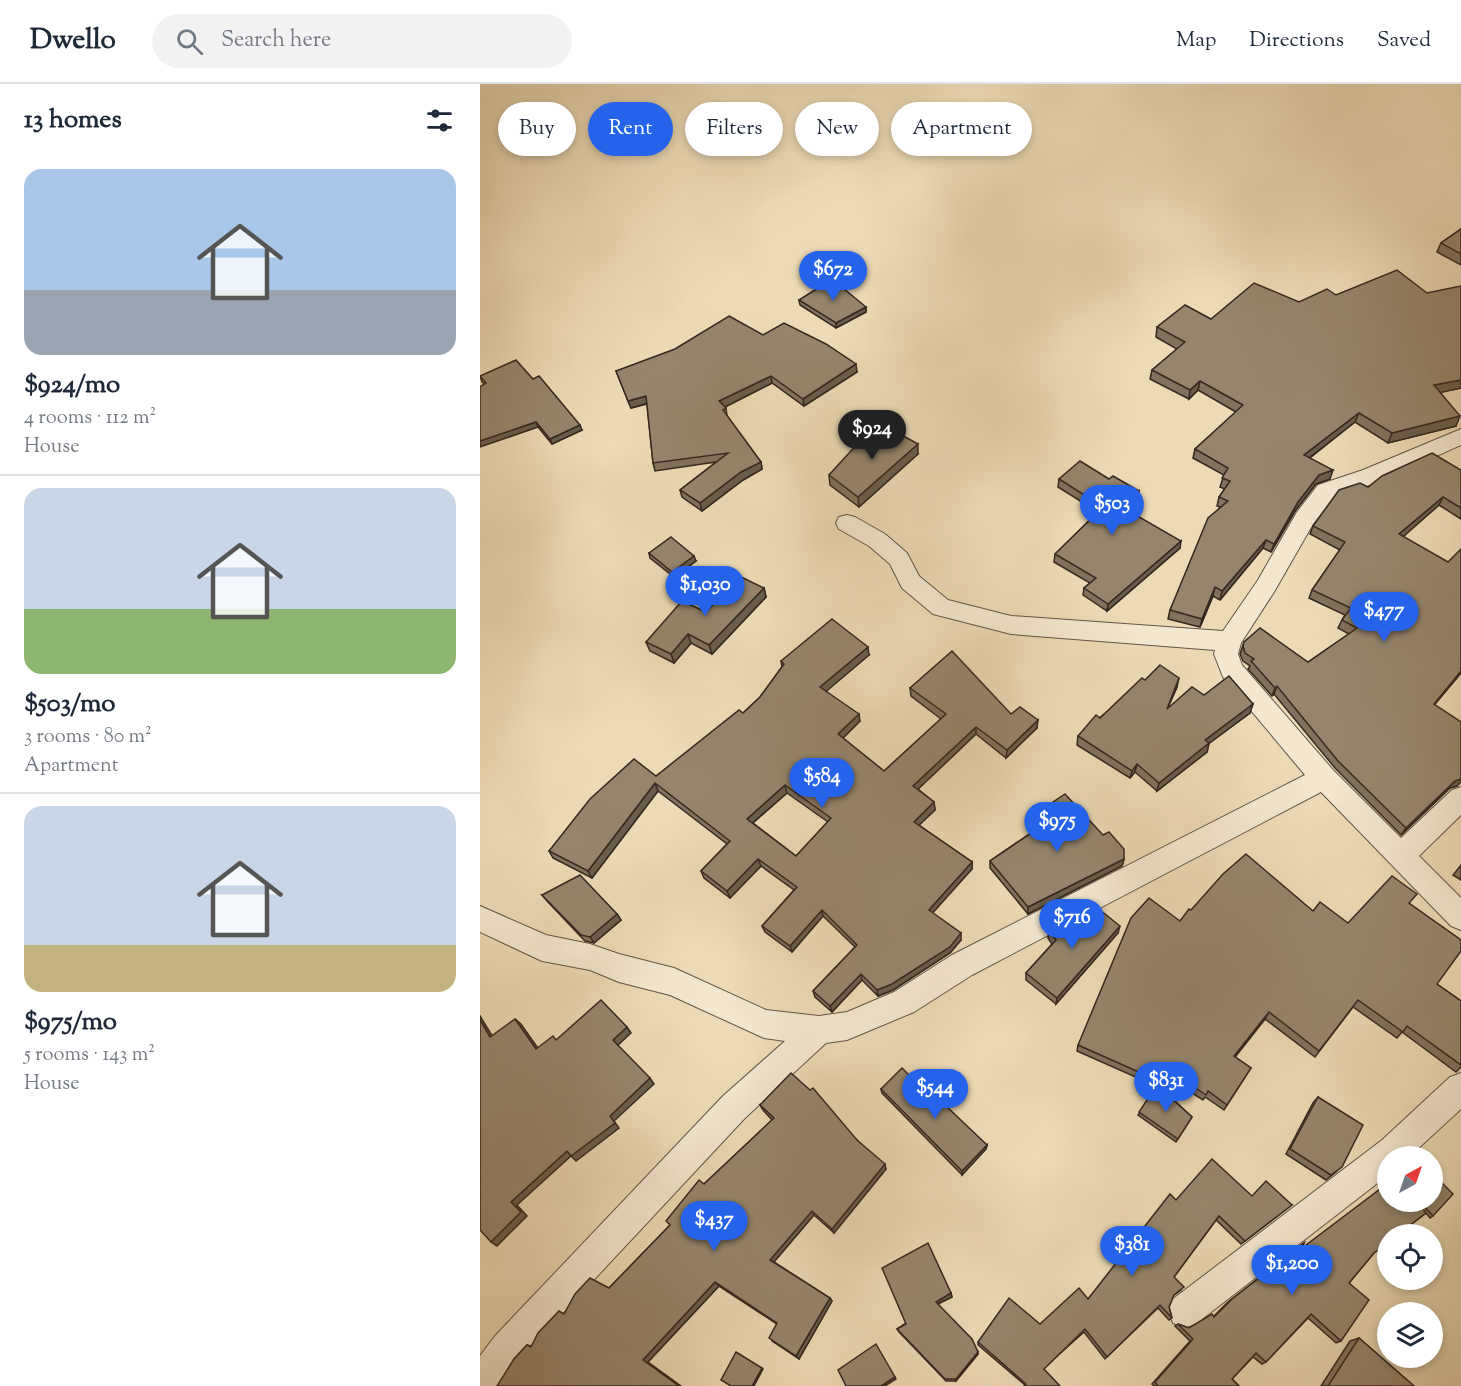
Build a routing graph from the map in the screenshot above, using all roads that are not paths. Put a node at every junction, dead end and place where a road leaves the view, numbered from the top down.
1 (1461, 436) edge
2 (847, 524) dead end
3 (1229, 641) junction
4 (1324, 778) junction
5 (1461, 798) edge
6 (1400, 856) junction
7 (1461, 917) edge
8 (483, 924) edge
9 (819, 1030) junction
10 (1461, 1088) edge
11 (1185, 1311) dead end
12 (480, 1384) edge

1 - 3 street
2 - 3 street
3 - 4 street
4 - 6 street
4 - 9 street
5 - 6 street
6 - 7 street
8 - 9 street
9 - 12 street
10 - 11 street

